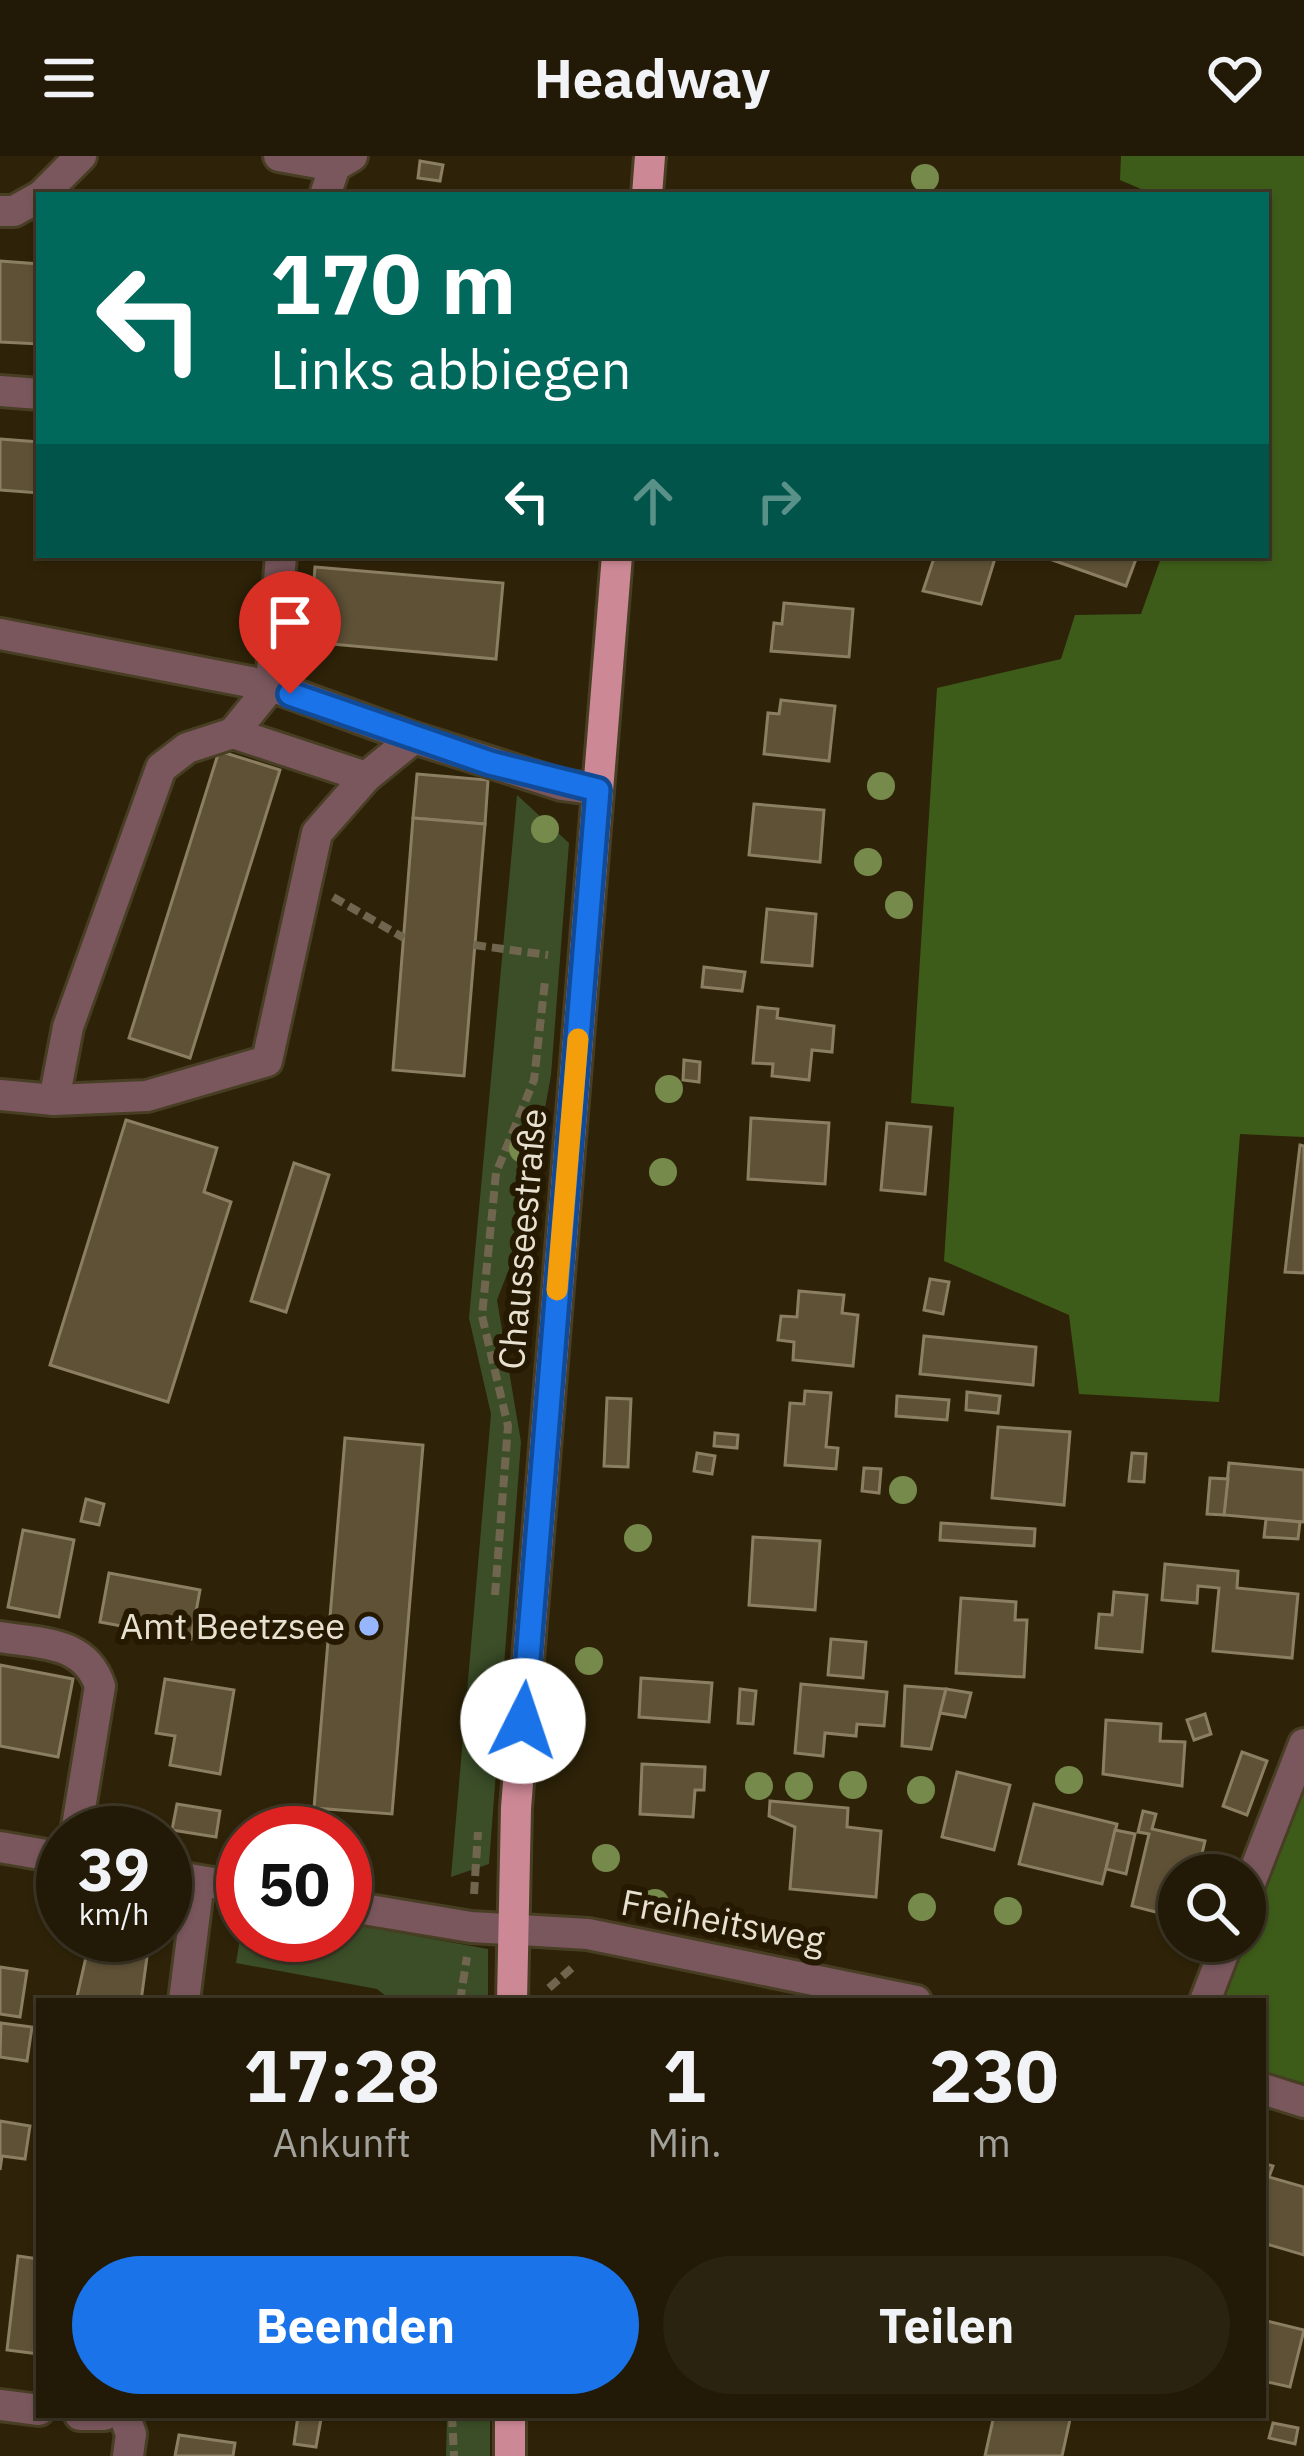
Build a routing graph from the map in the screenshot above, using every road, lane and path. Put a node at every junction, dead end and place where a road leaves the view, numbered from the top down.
1 (81, 156) edge
2 (279, 156) edge
3 (644, 157) edge
4 (338, 172) edge
5 (44, 192) edge
6 (646, 192) edge
7 (36, 198) edge
8 (0, 211) edge
9 (0, 391) edge
10 (36, 394) edge
11 (281, 558) edge
12 (617, 558) edge
13 (0, 634) edge
14 (271, 686) junction
15 (233, 733) junction
16 (414, 737) junction
17 (366, 777) junction
18 (598, 790) junction
19 (306, 882) junction
20 (550, 933) dead end
21 (404, 938) dead end
22 (474, 945) dead end
23 (548, 955) junction
24 (0, 1094) edge
25 (54, 1100) junction
26 (494, 1617) dead end
27 (0, 1636) edge
28 (1304, 1744) edge
29 (80, 1806) edge
30 (480, 1808) dead end
31 (0, 1847) edge
32 (36, 1853) edge
33 (1261, 1854) edge
34 (192, 1879) edge
35 (199, 1880) junction
36 (216, 1883) edge
37 (372, 1910) edge
38 (472, 1927) junction
39 (513, 1930) junction
40 (1220, 1962) edge
41 (184, 1998) edge
42 (512, 1998) edge
43 (901, 1998) edge
44 (1205, 1998) edge
45 (1266, 2090) edge
46 (1304, 2102) edge
47 (0, 2405) edge
48 (36, 2410) edge
49 (125, 2418) edge
50 (452, 2418) edge
51 (510, 2418) edge
52 (128, 2456) edge
53 (454, 2456) edge
54 (510, 2456) edge

1 - 5 street
2 - 4 street
3 - 6 main road
7 - 8 street
9 - 10 street
11 - 14 street
12 - 18 main road, Chausseestraße
13 - 14 street
14 - 15 street
14 - 16 street
15 - 17 street
15 - 25 street
16 - 17 street
16 - 18 street
17 - 19 street
18 - 39 main road, Chausseestraße
19 - 21 path
19 - 25 street
20 - 23 path
22 - 23 path
23 - 26 path
24 - 25 street
27 - 29 street
28 - 33 street
30 - 38 path
31 - 32 street
34 - 35 street
35 - 36 street
35 - 41 street
37 - 38 street, Freiheitsweg
38 - 39 street, Freiheitsweg
39 - 42 main road, Chausseestraße
39 - 43 street, Freiheitsweg
40 - 44 street
45 - 46 street
47 - 48 street
49 - 52 street
50 - 53 path
51 - 54 main road

